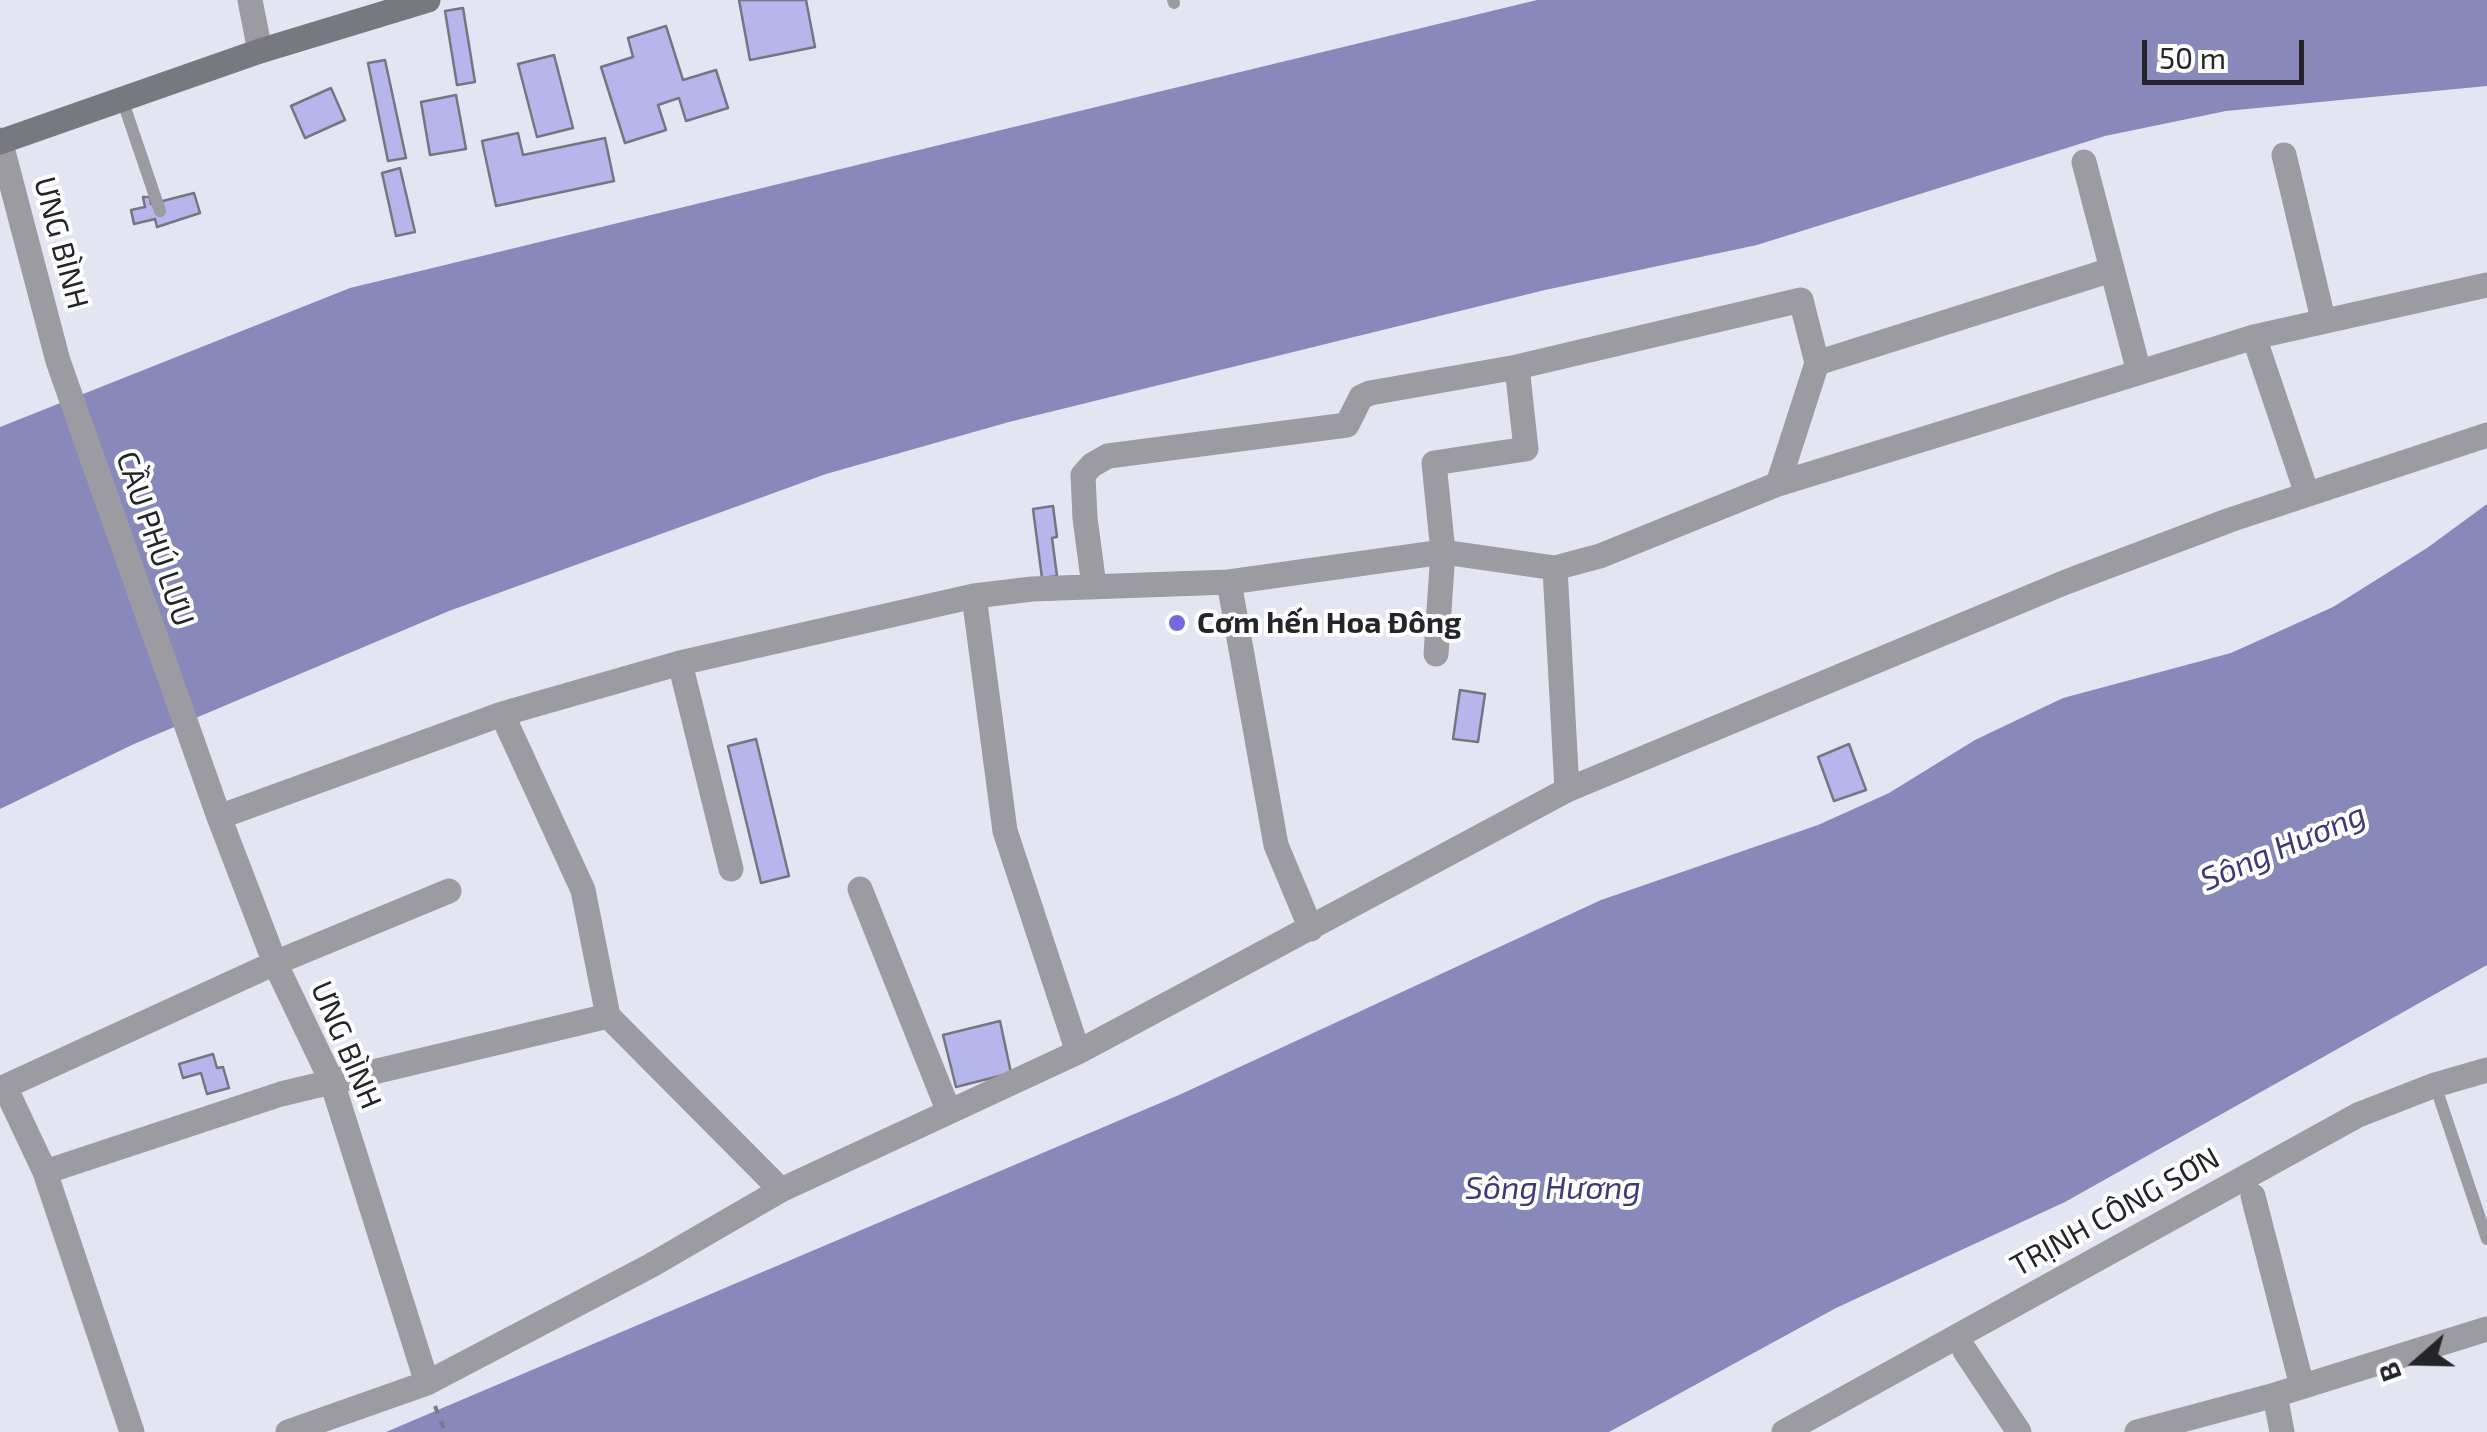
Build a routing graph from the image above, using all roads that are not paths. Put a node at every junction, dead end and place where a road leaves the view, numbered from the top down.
1 (250, 0) edge
2 (428, 0) edge
3 (260, 51) junction
4 (122, 99) junction
5 (0, 141) edge
6 (2284, 155) dead end
7 (2084, 162) dead end
8 (160, 211) dead end
9 (2111, 270) junction
10 (2487, 285) edge
11 (2323, 319) junction
12 (2254, 337) junction
13 (58, 361) joint
14 (1817, 364) junction
15 (1516, 368) junction
16 (2139, 372) junction
17 (2487, 435) edge
18 (1778, 484) junction
19 (2307, 494) junction
20 (1444, 552) junction
21 (1555, 568) junction
22 (1229, 582) junction
23 (1094, 586) junction
24 (974, 596) junction
25 (1436, 654) dead end
26 (680, 663) junction
27 (502, 714) junction
28 (190, 738) joint
29 (1567, 790) junction
30 (219, 817) junction
31 (731, 869) dead end
32 (860, 890) dead end
33 (448, 892) dead end
34 (1312, 928) junction
35 (276, 962) junction
36 (608, 1016) junction
37 (1078, 1052) junction
38 (2487, 1070) edge
39 (332, 1082) junction
40 (2435, 1084) junction
41 (2, 1088) edge
42 (949, 1112) junction
43 (44, 1172) junction
44 (780, 1190) junction
45 (2253, 1196) dead end
46 (2487, 1239) edge
47 (2487, 1329) edge
48 (1965, 1351) dead end
49 (427, 1383) junction
50 (2302, 1386) junction
51 (2274, 1395) junction
52 (132, 1432) edge
53 (288, 1432) edge
54 (1784, 1432) edge
55 (2019, 1432) edge
56 (2137, 1432) edge
57 (2282, 1432) edge

1 - 3 street
2 - 3 main road
3 - 4 main road
4 - 5 main road
4 - 8 lane
5 - 13 street, ƯNG BÌNH
6 - 11 street
7 - 9 street
9 - 14 street
9 - 16 street
10 - 11 street
11 - 12 street
12 - 16 street
12 - 19 street
13 - 28 street, CẦU PHÚ LƯU
14 - 15 street
14 - 18 street
15 - 20 street
15 - 23 street
16 - 18 street
17 - 19 street
18 - 21 street
19 - 29 street
20 - 21 street
20 - 22 street
20 - 25 street
21 - 29 street
22 - 23 street
22 - 34 street
23 - 24 street
24 - 26 street
24 - 37 street
26 - 27 street
26 - 31 street
27 - 30 street
27 - 36 street
28 - 30 street, ƯNG BÌNH
29 - 34 street
30 - 35 street, ƯNG BÌNH
32 - 42 street
33 - 35 street
34 - 37 street
35 - 39 street, ƯNG BÌNH
35 - 41 street
36 - 39 street
36 - 44 street
37 - 42 street
38 - 40 street, TRỊNH CÔNG SƠN
39 - 43 street
39 - 49 street, ƯNG BÌNH
40 - 46 lane
40 - 54 street, TRỊNH CÔNG SƠN
41 - 43 street
42 - 44 street
43 - 52 street
44 - 49 street
45 - 50 street
47 - 50 street
48 - 55 street
49 - 53 street
50 - 51 street
51 - 56 street
51 - 57 street

